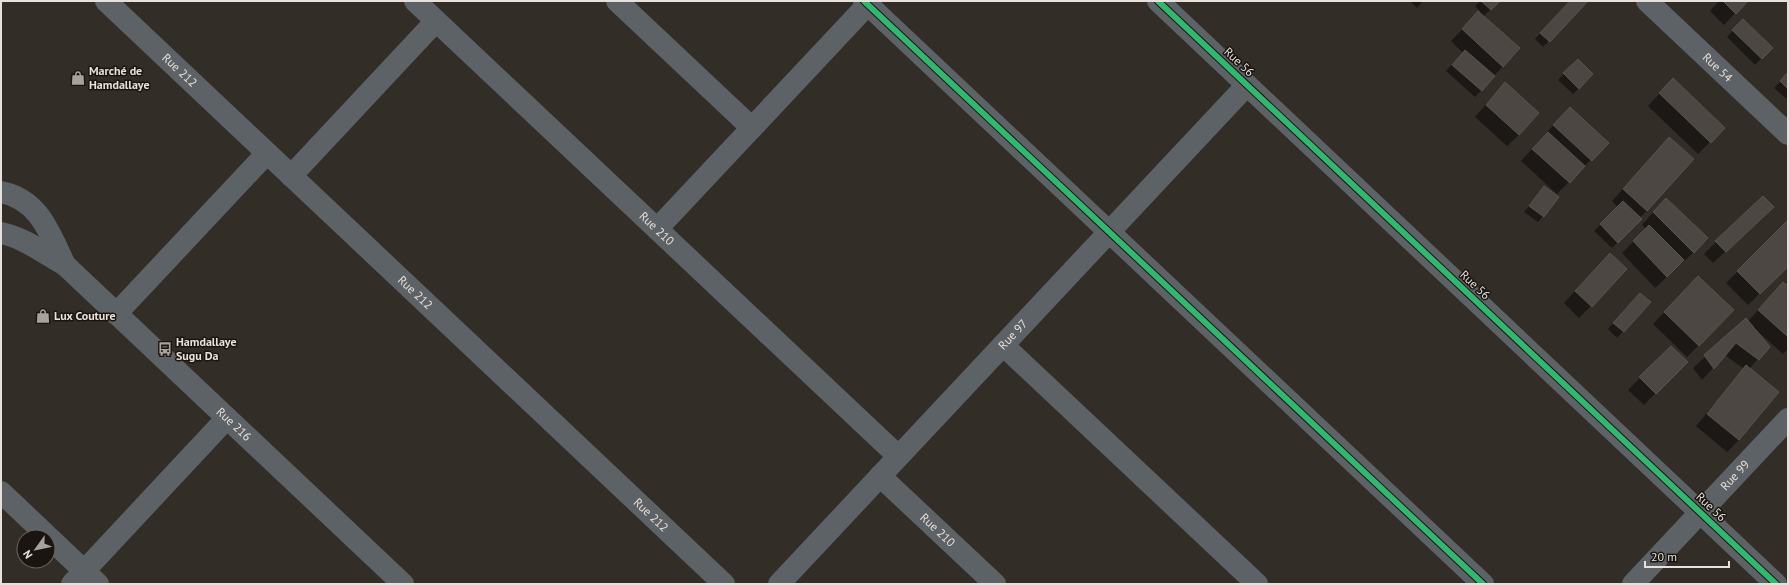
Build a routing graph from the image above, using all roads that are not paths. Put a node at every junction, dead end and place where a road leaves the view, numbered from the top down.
1 (106, 1) edge
2 (415, 1) edge
3 (617, 1) edge
4 (1158, 1) edge
5 (1647, 1) edge
6 (868, 2) edge
7 (436, 21) junction
8 (1247, 85) junction
9 (752, 128) junction
10 (1788, 134) edge
11 (267, 153) junction
12 (291, 176) junction
13 (1, 192) edge
14 (657, 229) junction
15 (1109, 232) junction
16 (1, 233) edge
17 (65, 265) junction
18 (116, 314) junction
19 (1003, 345) junction
20 (227, 418) junction
21 (1788, 419) edge
22 (898, 456) junction
23 (880, 476) junction
24 (1, 492) edge
25 (1700, 512) junction
26 (85, 580) edge
27 (403, 584) edge
28 (724, 584) edge
29 (779, 584) edge
30 (995, 584) edge
31 (1257, 584) edge
32 (1483, 584) edge
33 (1633, 584) edge
34 (1776, 584) edge

1 - 11 street, Rue 212
2 - 7 street, Rue 210
3 - 9 street
4 - 8 street, Rue 56
5 - 10 street, Rue 54
6 - 9 street
6 - 15 street
7 - 12 street
7 - 14 street, Rue 210
8 - 15 street, Rue 97
8 - 25 street, Rue 56
9 - 14 street
11 - 12 street, Rue 212
11 - 18 street
12 - 28 street, Rue 212
13 - 17 street
14 - 22 street, Rue 210
15 - 19 street, Rue 97
15 - 32 street
16 - 17 street
17 - 18 street, Rue 216
18 - 20 street, Rue 216
19 - 22 street, Rue 97
19 - 31 street
20 - 26 street
20 - 27 street, Rue 216
21 - 25 street, Rue 99
22 - 23 street, Rue 97
23 - 29 street, Rue 97
23 - 30 street, Rue 210
24 - 26 street
25 - 33 street, Rue 99
25 - 34 street, Rue 56

